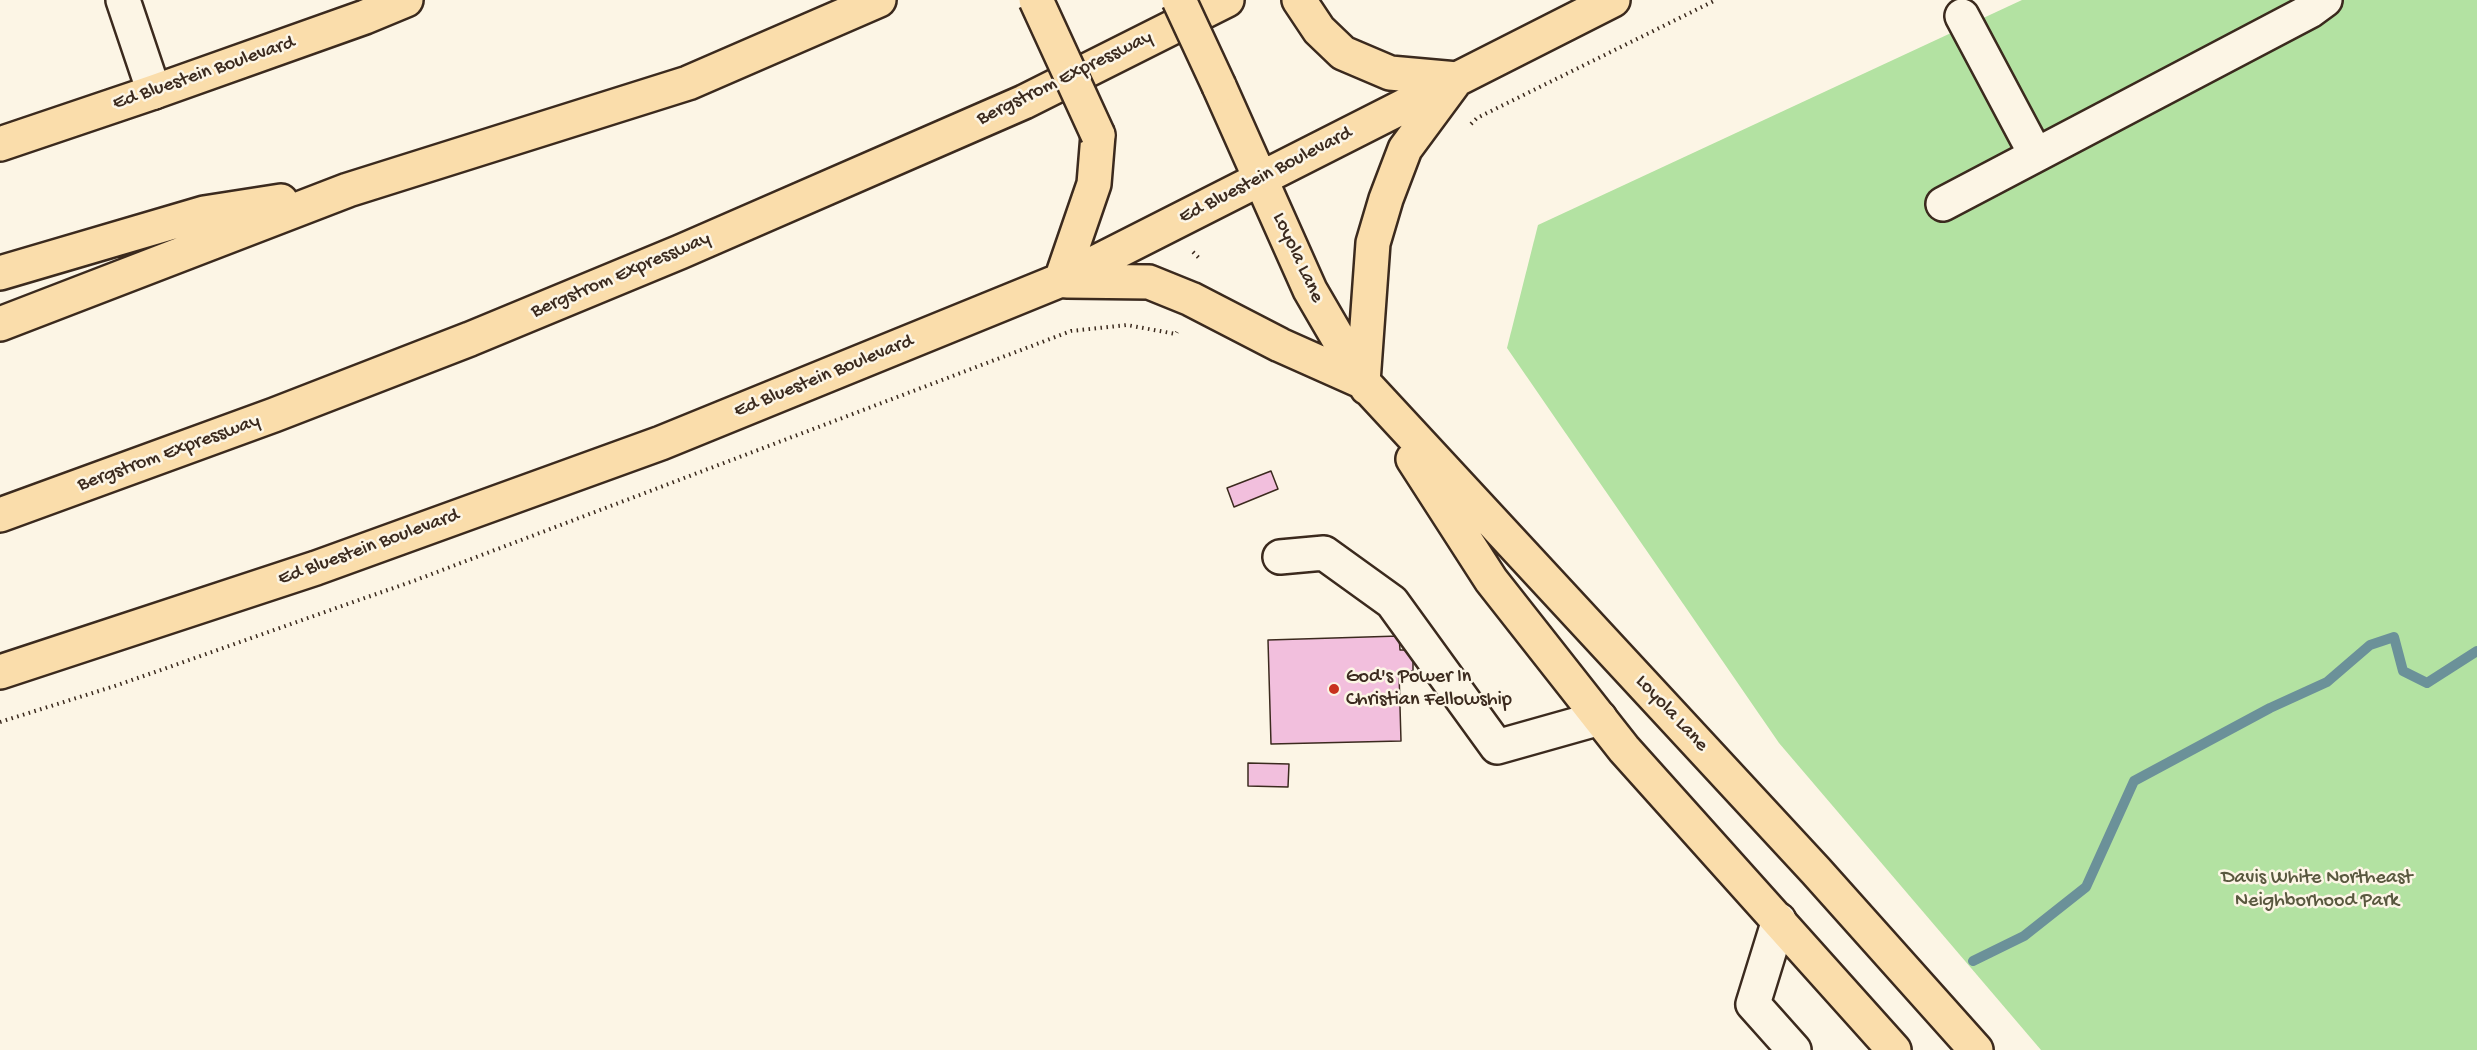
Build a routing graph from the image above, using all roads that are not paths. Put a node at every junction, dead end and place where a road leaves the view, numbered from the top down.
1 (123, 0) edge
2 (406, 0) edge
3 (879, 0) edge
4 (1036, 0) edge
5 (1179, 0) edge
6 (1227, 0) edge
7 (1299, 0) edge
8 (1613, 0) edge
9 (2325, 0) edge
10 (1962, 16) dead end
11 (1457, 79) junction
12 (154, 92) junction
13 (0, 144) edge
14 (2036, 155) junction
15 (1261, 178) junction
16 (348, 190) junction
17 (1943, 204) dead end
18 (0, 273) edge
19 (1060, 280) junction
20 (0, 324) edge
21 (1363, 382) junction
22 (0, 515) edge
23 (1280, 557) dead end
24 (0, 672) edge
25 (1600, 718) junction
26 (1779, 920) junction
27 (1794, 1050) edge
28 (1894, 1050) edge
29 (1976, 1050) edge

1 - 12 lane
2 - 12 main road, Ed Bluestein Boulevard
3 - 16 main road
4 - 19 main road, bridge
5 - 15 main road, Loyola Lane, bridge
6 - 22 main road, Bergstrom Expressway
7 - 11 main road
8 - 11 main road, Ed Bluestein Boulevard
9 - 14 lane
10 - 14 lane
11 - 15 main road, Ed Bluestein Boulevard
11 - 21 main road
12 - 13 main road, Ed Bluestein Boulevard
14 - 17 lane
15 - 19 main road, Ed Bluestein Boulevard
15 - 21 main road, Loyola Lane
16 - 18 main road
16 - 20 main road
19 - 21 main road
19 - 24 main road, Ed Bluestein Boulevard
21 - 25 main road, Loyola Lane
21 - 29 main road, Loyola Lane
23 - 25 lane
25 - 26 main road, Loyola Lane
26 - 27 lane
26 - 28 main road, Loyola Lane

